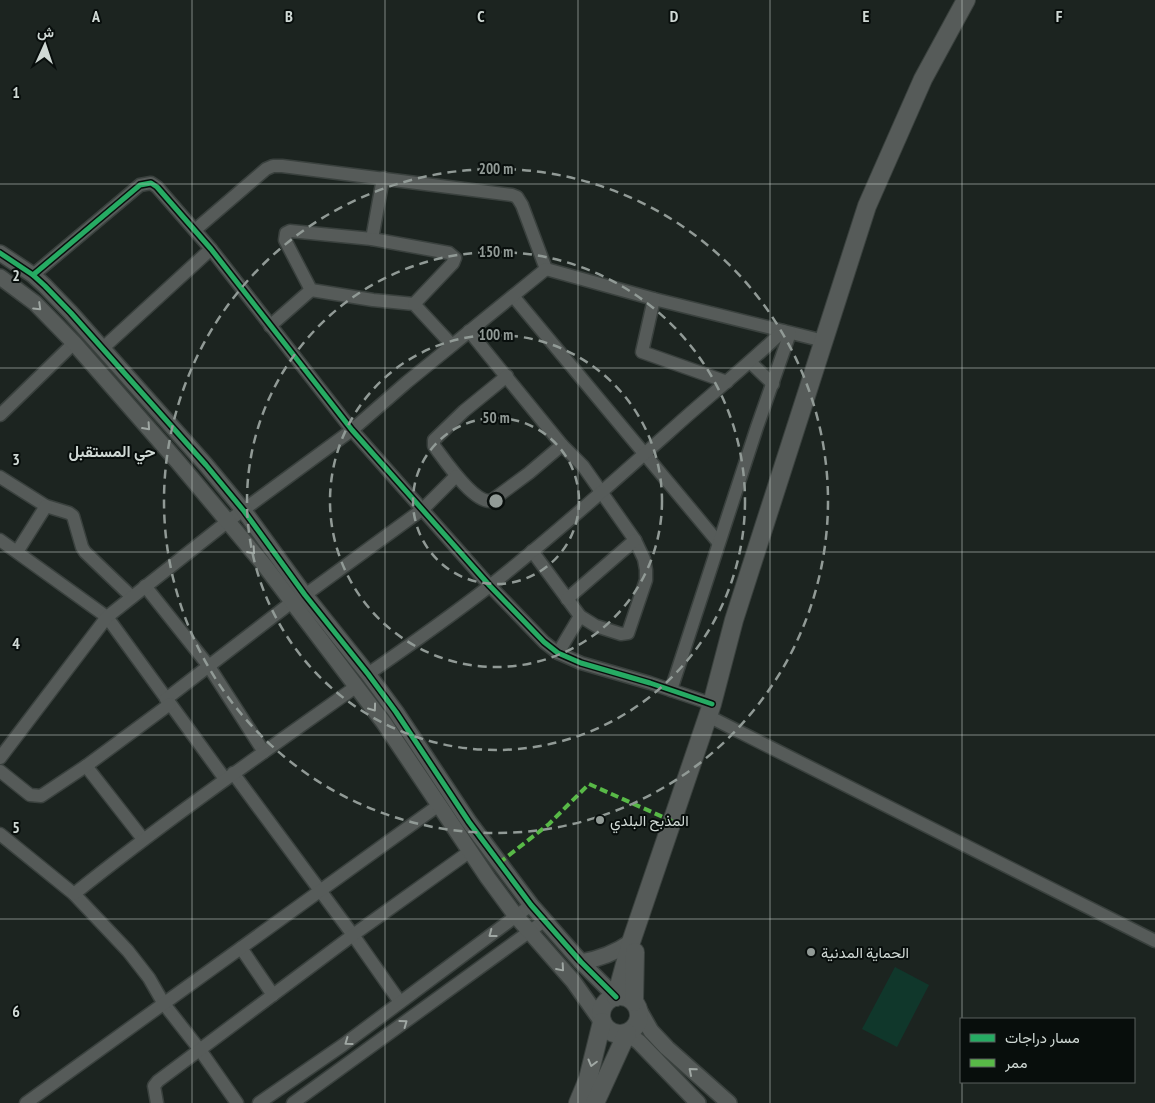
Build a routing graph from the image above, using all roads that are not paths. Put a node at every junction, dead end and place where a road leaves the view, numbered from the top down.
1 (966, 0) edge
2 (383, 178) junction
3 (195, 230) junction
4 (372, 239) junction
5 (211, 249) junction
6 (0, 253) edge
7 (546, 269) junction
8 (33, 275) junction
9 (0, 277) edge
10 (311, 290) junction
11 (513, 296) junction
12 (654, 299) junction
13 (414, 304) junction
14 (270, 326) junction
15 (469, 331) junction
16 (787, 332) junction
17 (824, 341) junction
18 (74, 344) junction
19 (452, 345) junction
20 (103, 348) junction
21 (750, 362) junction
22 (507, 376) junction
23 (727, 382) junction
24 (773, 384) junction
25 (0, 415) edge
26 (352, 430) junction
27 (562, 444) junction
28 (645, 454) junction
29 (456, 476) junction
30 (0, 477) edge
31 (602, 492) junction
32 (46, 506) junction
33 (423, 509) junction
34 (244, 511) junction
35 (227, 522) junction
36 (0, 540) edge
37 (635, 540) junction
38 (718, 542) junction
39 (532, 551) junction
40 (17, 552) junction
41 (145, 586) junction
42 (490, 586) junction
43 (132, 597) junction
44 (298, 598) junction
45 (567, 599) junction
46 (580, 616) junction
47 (107, 618) junction
48 (558, 653) junction
49 (208, 665) junction
50 (368, 674) junction
51 (357, 686) junction
52 (671, 690) junction
53 (168, 701) junction
54 (710, 710) junction
55 (264, 752) junction
56 (0, 758) edge
57 (86, 766) junction
58 (0, 770) edge
59 (229, 776) junction
60 (439, 805) junction
61 (0, 834) edge
62 (143, 839) junction
63 (470, 852) junction
64 (319, 890) junction
65 (74, 894) junction
66 (531, 905) junction
67 (516, 916) junction
68 (640, 920) junction
69 (544, 921) junction
70 (529, 931) junction
71 (353, 935) junction
72 (631, 942) junction
73 (1155, 942) edge
74 (240, 948) junction
75 (582, 962) junction
76 (273, 995) junction
77 (616, 997) junction
78 (400, 1002) junction
79 (164, 1004) junction
80 (636, 1005) junction
81 (602, 1022) junction
82 (363, 1030) junction
83 (627, 1033) junction
84 (374, 1044) junction
85 (200, 1050) junction
86 (26, 1103) edge
87 (157, 1103) edge
88 (237, 1103) edge
89 (259, 1103) edge
90 (293, 1103) edge
91 (578, 1103) edge
92 (595, 1103) edge
93 (698, 1103) edge
94 (729, 1103) edge

1 - 17 main road
2 - 3 street
2 - 4 street
2 - 7 street
3 - 5 street
3 - 8 street
4 - 10 street
4 - 13 street
5 - 14 street
5 - 20 street
6 - 8 street
7 - 11 street
7 - 12 street
8 - 20 street
9 -> 18 street
10 - 13 street
10 - 14 street
11 - 15 street
11 - 28 street
12 - 16 street
12 - 23 street
13 - 19 street
14 - 26 street
15 - 19 street
15 - 22 street
16 - 17 street
16 - 21 street
16 - 24 street
17 - 54 main road
18 - 25 street
18 -> 35 street
19 - 26 street
20 - 34 street
21 - 23 street
21 - 24 street
22 - 27 street
22 - 29 street
23 - 28 street
24 - 38 street
26 - 33 street
26 - 34 street
27 - 29 street
27 - 31 street
28 - 31 street
28 - 38 street
29 - 33 street
30 - 32 street
31 - 37 street
31 - 39 street
32 - 40 street
32 - 43 street
33 - 42 street
33 - 44 street
34 - 35 street
34 - 44 street
35 - 41 street
35 -> 44 street
36 - 40 street
37 - 45 street
37 - 46 street
38 - 52 street
39 - 42 street
39 - 45 street
40 - 47 street
41 - 43 street
41 - 49 street
42 - 48 street
42 - 50 street
43 - 47 street
44 - 49 street
44 - 50 street
44 - 51 street
45 - 46 street
46 - 48 street
47 - 53 street
47 - 56 street
48 - 52 street
49 - 53 street
49 - 55 street
50 - 66 street
51 - 55 street
51 -> 60 street
52 - 54 street
53 - 57 street
53 - 59 street
54 - 68 main road
54 - 73 street
55 - 59 street
57 - 58 street
57 - 62 street
59 - 62 street
59 - 64 street
60 - 63 street
60 - 64 street
61 - 65 street
62 - 65 street
63 - 67 street
63 - 71 street
64 - 71 street
64 - 74 street
65 - 79 street
66 - 67 street
66 - 69 street
67 - 70 street
67 -> 78 street
68 - 72 main road
68 - 80 main road
69 - 70 street
69 - 75 street
70 -> 81 street
84 -> 70 street
71 - 76 street
71 - 78 street
72 - 75 street
72 - 77 main road
74 - 76 street
74 - 79 street
75 - 77 street
76 - 85 street
77 - 80 main road
77 - 81 main road
78 - 82 street
79 - 85 street
79 - 86 street
80 - 83 main road
94 -> 80 street
81 - 83 main road
81 -> 91 main road
82 - 84 street
82 -> 89 street
83 - 92 main road
83 - 93 street
84 - 90 street
85 - 87 street
85 - 88 street

